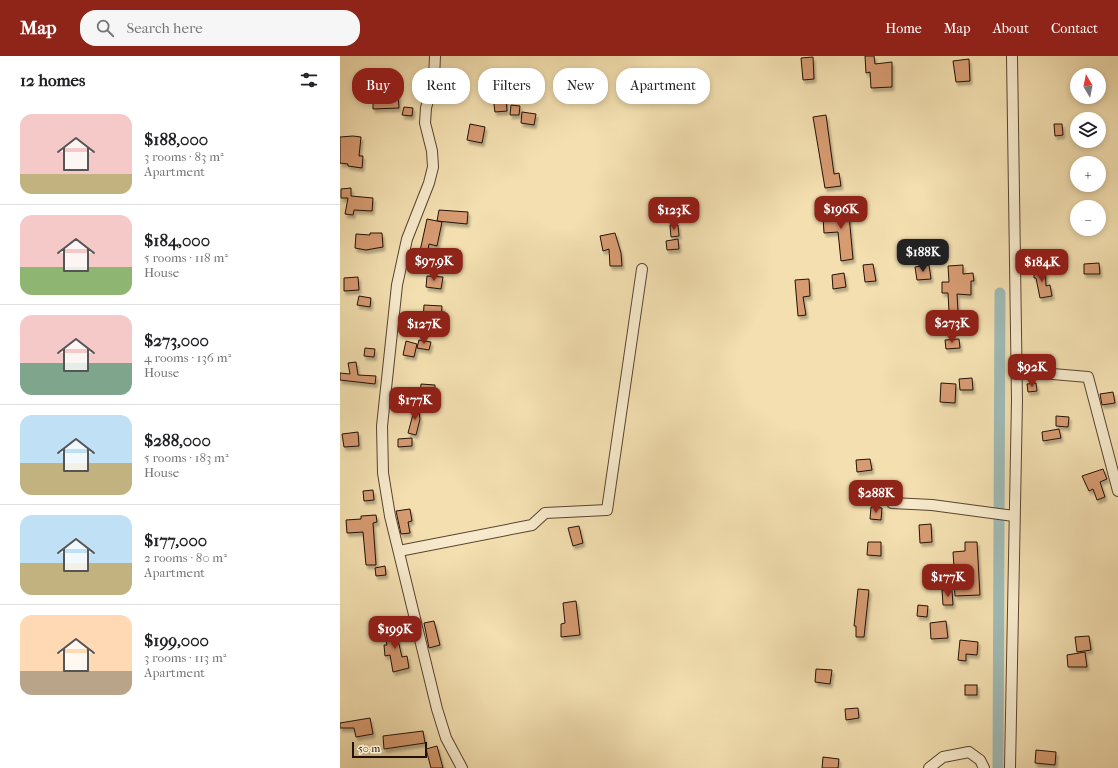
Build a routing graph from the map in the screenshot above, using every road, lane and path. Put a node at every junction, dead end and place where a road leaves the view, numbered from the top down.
1 (435, 56) edge
2 (1012, 56) edge
3 (642, 269) dead end
4 (1017, 371) junction
5 (1118, 491) edge
6 (892, 503) dead end
7 (1014, 516) junction
8 (399, 551) junction
9 (462, 768) edge
10 (929, 768) edge
11 (984, 768) edge
12 (1010, 768) edge

1 - 8 street
2 - 4 street
3 - 8 street
4 - 5 street
4 - 7 street
6 - 7 street
7 - 12 street
8 - 9 street
10 - 11 street

